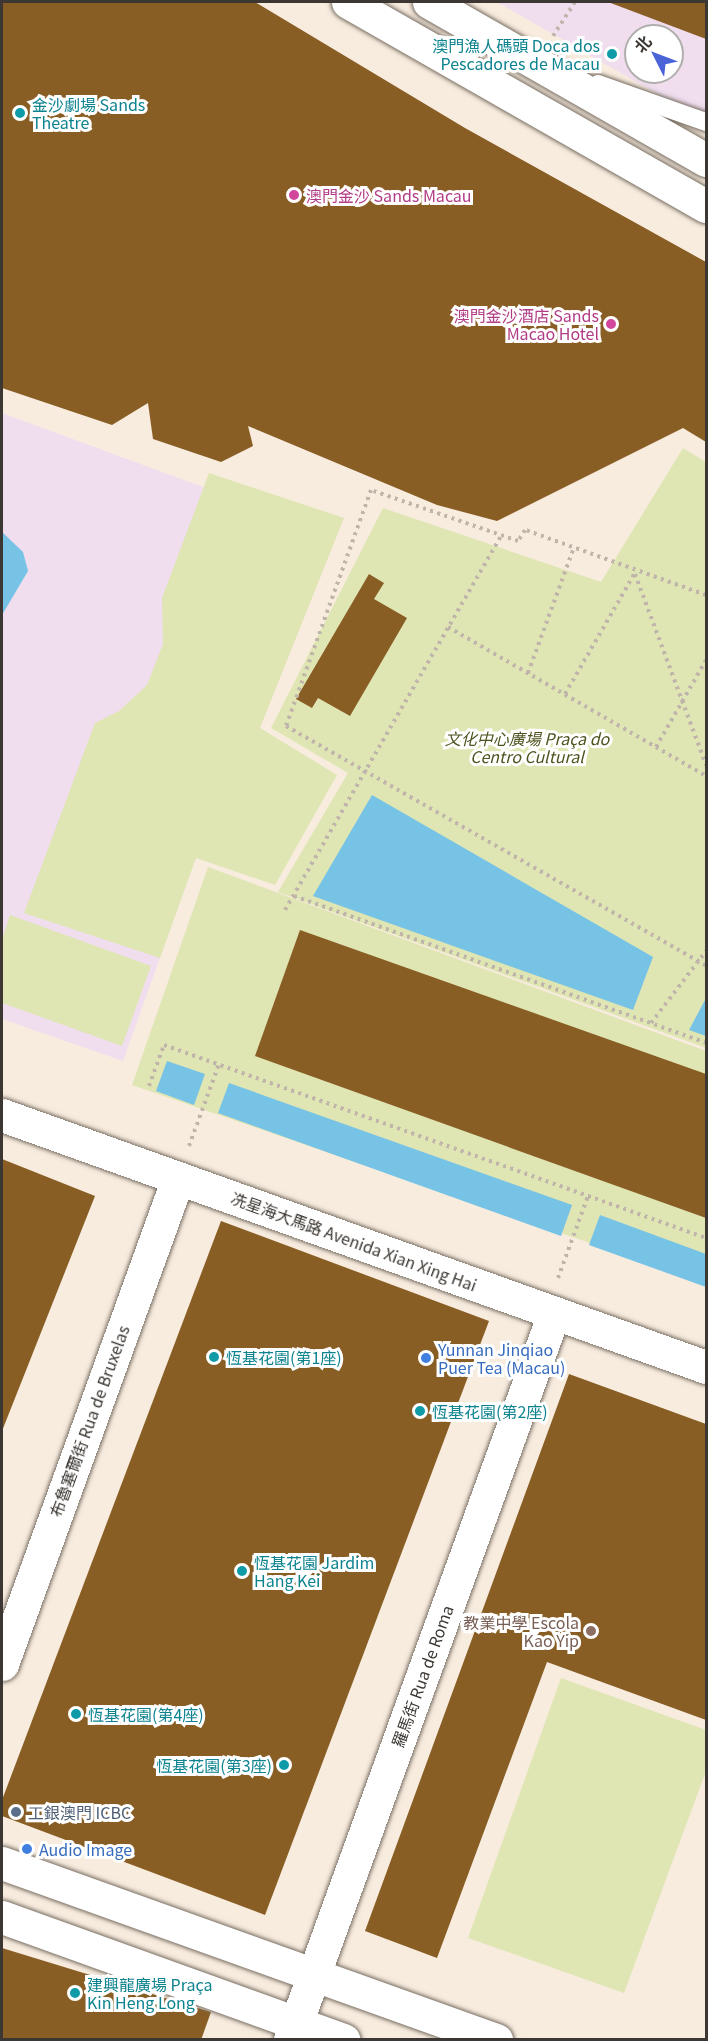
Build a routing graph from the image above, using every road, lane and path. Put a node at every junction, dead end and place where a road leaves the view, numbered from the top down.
1 (348, 2) edge
2 (429, 2) edge
3 (537, 63) junction
4 (706, 122) edge
5 (706, 160) edge
6 (706, 206) edge
7 (501, 536) junction
8 (574, 548) junction
9 (636, 572) junction
10 (706, 595) edge
11 (448, 627) junction
12 (706, 660) edge
13 (528, 673) junction
14 (565, 694) junction
15 (682, 701) junction
16 (656, 747) junction
17 (706, 765) edge
18 (366, 771) junction
19 (706, 776) edge
20 (294, 896) junction
21 (285, 910) dead end
22 (706, 951) edge
23 (698, 962) junction
24 (706, 966) edge
25 (651, 1023) junction
26 (706, 1043) edge
27 (219, 1064) junction
28 (149, 1086) dead end
29 (2, 1115) edge
30 (177, 1178) junction
31 (588, 1196) junction
32 (706, 1238) edge
33 (550, 1311) junction
34 (706, 1367) edge
35 (2, 1664) edge
36 (2, 1863) edge
37 (2, 1917) edge
38 (314, 1974) junction
39 (293, 2031) edge
40 (344, 2040) edge
41 (496, 2040) edge

1 - 6 street
2 - 3 street
3 - 4 lane
3 - 5 street
7 - 8 path
7 - 11 path
7 - 18 path
8 - 9 path
8 - 13 path
9 - 10 path
9 - 14 path
9 - 15 path
11 - 13 path
11 - 18 path
12 - 15 path
13 - 14 path
14 - 16 path
15 - 16 path
15 - 17 path
16 - 19 path
18 - 20 path
18 - 23 path
20 - 21 path
20 - 25 path
22 - 23 path
23 - 24 path
23 - 25 path
25 - 26 path
27 - 28 path
27 - 30 path
27 - 31 path
29 - 30 street, 冼星海大馬路 Avenida Xian Xing Hai
30 - 33 street, 冼星海大馬路 Avenida Xian Xing Hai
30 - 35 street, 布魯塞爾街 Rua de Bruxelas
31 - 32 path
31 - 33 path
33 - 34 street, 冼星海大馬路 Avenida Xian Xing Hai
33 - 38 street, 羅馬街 Rua de Roma
36 - 38 street
37 - 39 street
38 - 39 street, 羅馬街 Rua de Roma
38 - 41 street
39 - 40 street

